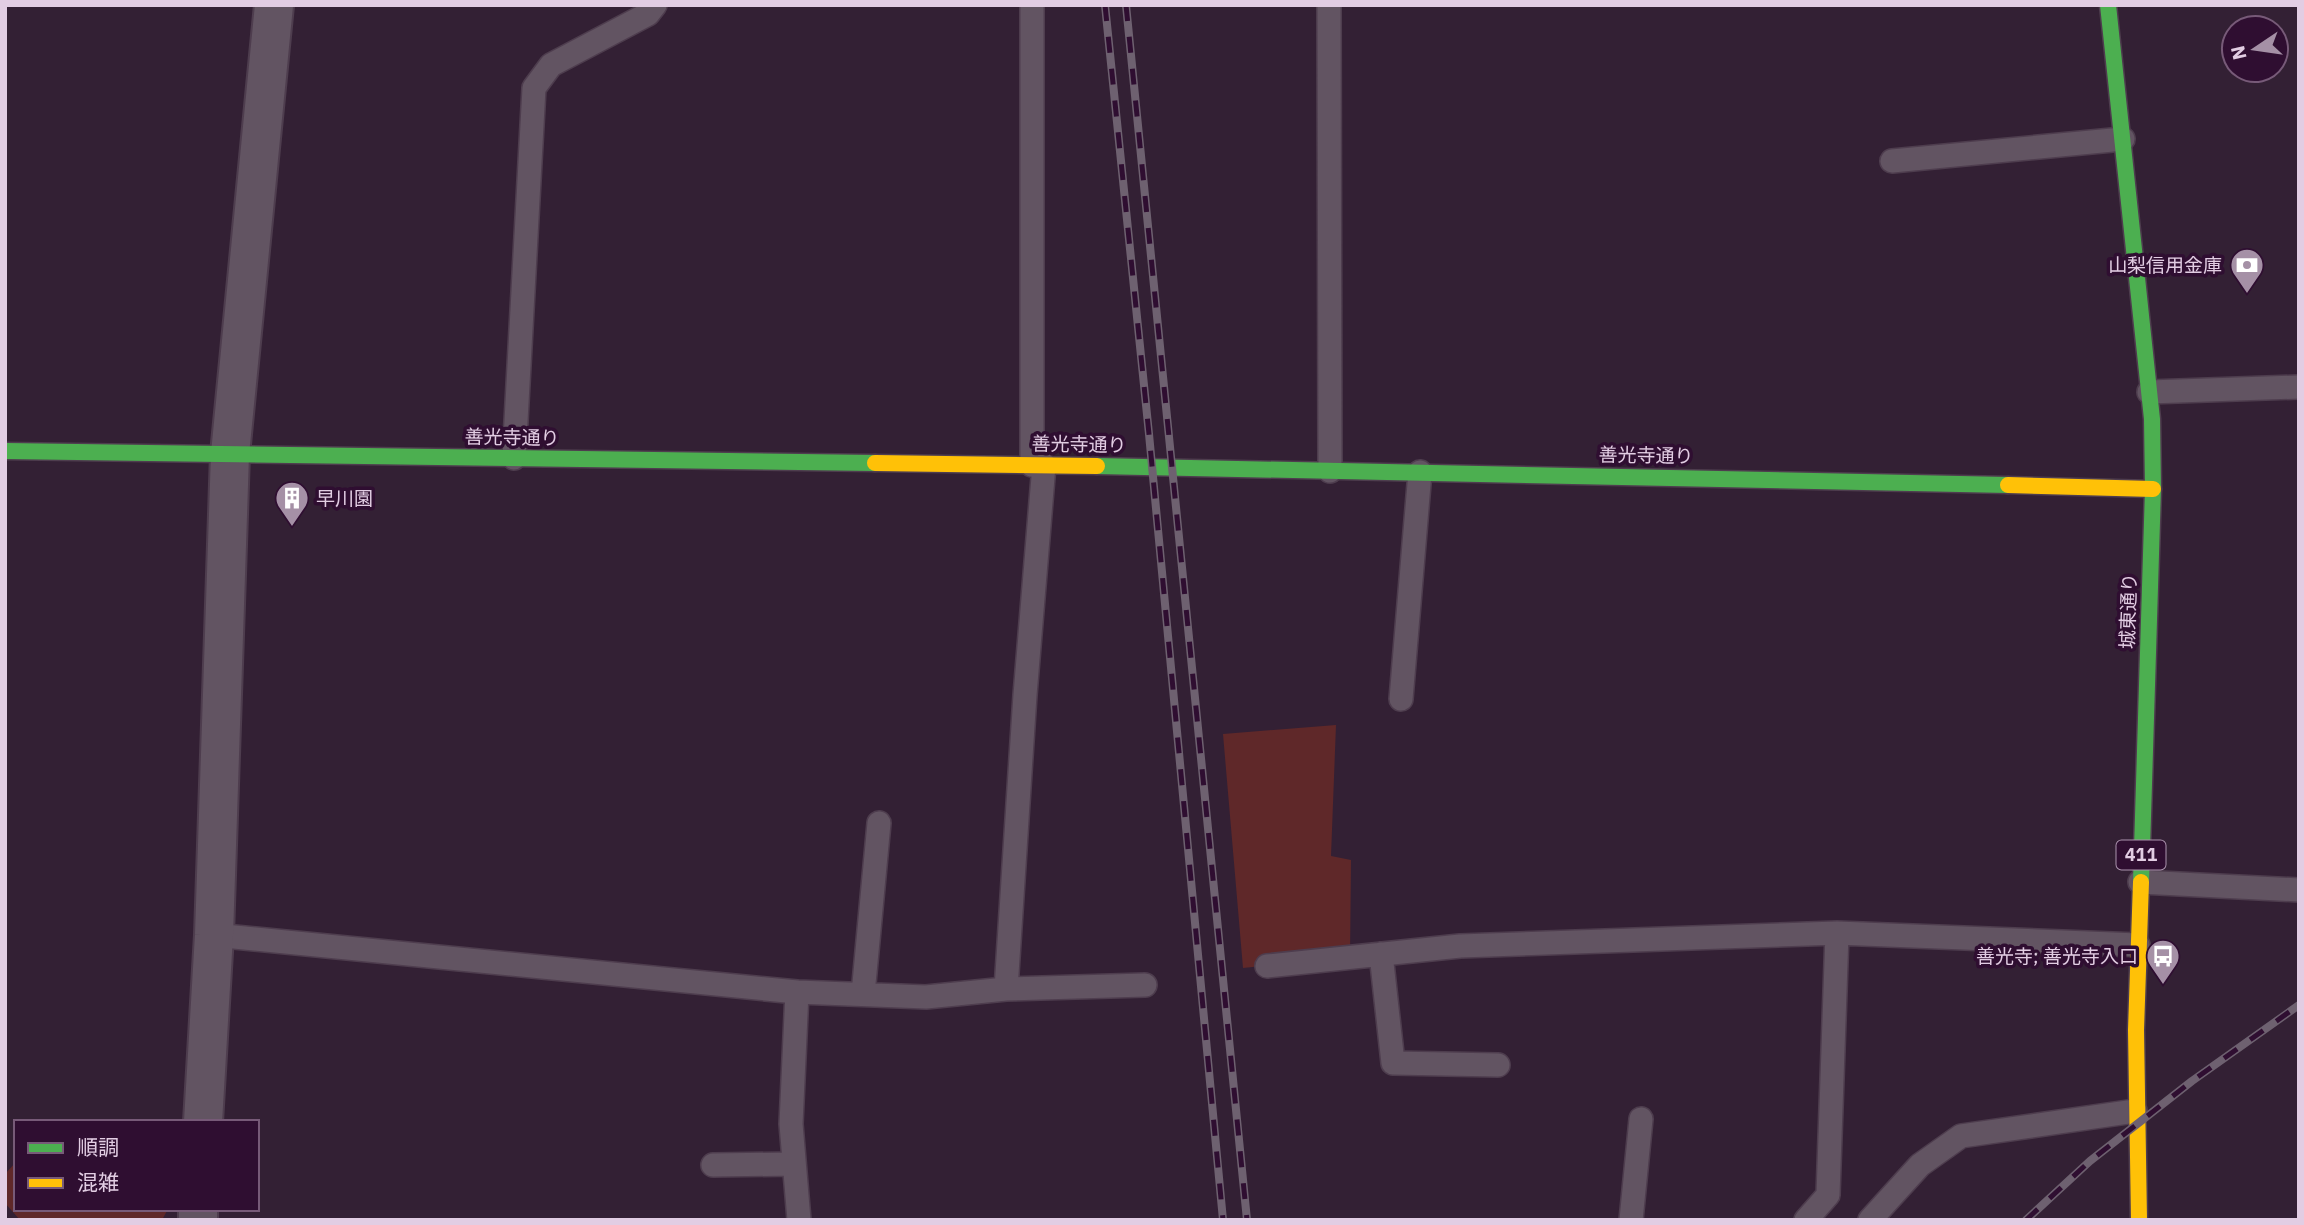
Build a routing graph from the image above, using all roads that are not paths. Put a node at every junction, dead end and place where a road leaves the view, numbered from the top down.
1 (274, 5) edge
2 (655, 5) edge
3 (1032, 5) edge
4 (1329, 5) edge
5 (2108, 5) edge
6 (2123, 139) junction
7 (1892, 161) dead end
8 (2299, 387) edge
9 (2149, 392) junction
10 (5, 451) edge
11 (230, 454) junction
12 (514, 458) junction
13 (1038, 465) junction
14 (1330, 471) junction
15 (1420, 472) junction
16 (2153, 489) junction
17 (1401, 699) dead end
18 (879, 823) dead end
19 (2140, 882) junction
20 (2299, 890) edge
21 (1837, 933) junction
22 (214, 935) junction
23 (2138, 945) junction
24 (1381, 954) junction
25 (1267, 966) dead end
26 (1144, 985) dead end
27 (1006, 989) junction
28 (797, 992) junction
29 (863, 994) junction
30 (1498, 1065) dead end
31 (2135, 1111) junction
32 (1641, 1119) dead end
33 (203, 1120) edge
34 (794, 1164) junction
35 (713, 1165) dead end
36 (799, 1220) edge
37 (1631, 1220) edge
38 (1805, 1220) edge
39 (1870, 1220) edge
40 (2139, 1220) edge

1 - 11 street
2 - 12 lane
3 - 13 lane
4 - 14 lane
5 - 6 main road, 城東通り / 411
6 - 7 lane
6 - 9 main road, 城東通り / 411
8 - 9 lane
9 - 16 main road, 城東通り / 411
10 - 11 main road, 善光寺通り
11 - 12 main road, 善光寺通り
11 - 22 street
12 - 13 main road, 善光寺通り
13 - 14 main road, 善光寺通り
13 - 27 lane
14 - 15 main road, 善光寺通り
15 - 16 main road, 善光寺通り
15 - 17 lane
16 - 19 main road, 城東通り / 411
18 - 29 lane
19 - 20 lane
19 - 23 main road, 城東通り / 411
21 - 23 lane
21 - 24 lane
21 - 38 lane
22 - 28 lane
22 - 33 street
23 - 31 main road, 城東通り / 411
24 - 25 lane
24 - 30 lane
26 - 27 lane
27 - 29 lane
28 - 29 lane
28 - 34 lane
31 - 39 lane
31 - 40 main road, 城東通り / 411
32 - 37 lane
34 - 35 lane
34 - 36 lane

